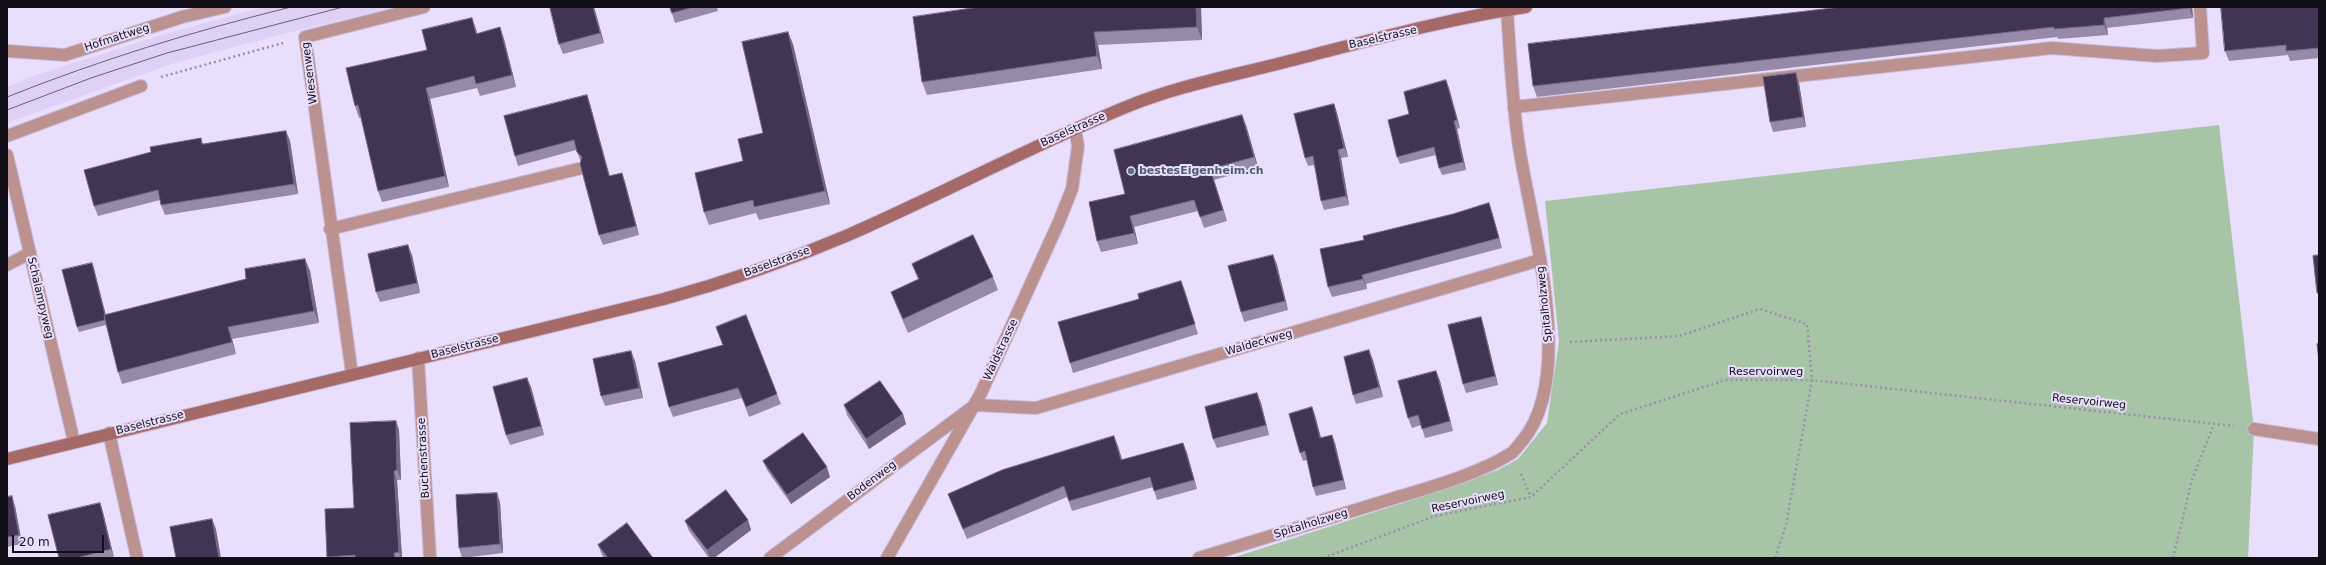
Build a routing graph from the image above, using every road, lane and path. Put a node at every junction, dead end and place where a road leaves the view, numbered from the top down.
1 (225, 7) edge
2 (424, 7) edge
3 (1526, 7) edge
4 (2200, 7) edge
5 (1507, 8) edge
6 (305, 37) junction
7 (7, 51) edge
8 (141, 86) joint
9 (1514, 107) junction
10 (1075, 129) junction
11 (7, 136) edge
12 (7, 157) edge
13 (578, 169) edge
14 (330, 229) junction
15 (30, 253) junction
16 (1540, 260) junction
17 (7, 265) edge
18 (1550, 343) junction
19 (418, 358) junction
20 (352, 374) junction
21 (1812, 380) junction
22 (975, 405) junction
23 (2214, 424) junction
24 (2254, 429) joint
25 (109, 433) junction
26 (2319, 440) edge
27 (74, 442) junction
28 (7, 459) edge
29 (137, 558) edge
30 (430, 558) edge
31 (770, 558) edge
32 (888, 558) edge
33 (1200, 558) edge
34 (1323, 558) edge
35 (1775, 558) edge
36 (2173, 558) edge

1 - 7 street, Hofmattweg
2 - 6 street, Wiesenweg
3 - 5 main road, Baselstrasse
4 - 9 street
5 - 9 street, Spitalholzweg
5 - 10 main road, Baselstrasse
6 - 8 path
6 - 14 street, Wiesenweg
8 - 11 street
9 - 16 street, Spitalholzweg
10 - 19 main road, Baselstrasse
10 - 22 street, Waldstrasse
12 - 15 street, Schalampyweg
13 - 14 street
14 - 20 street, Wiesenweg
15 - 17 street
15 - 27 street, Schalampyweg
16 - 18 street, Spitalholzweg
16 - 22 street, Waldeckweg
18 - 21 path
18 - 33 street, Spitalholzweg
19 - 20 main road, Baselstrasse
19 - 30 street, Buchenstrasse
20 - 25 main road, Baselstrasse
21 - 23 path, Reservoirweg
21 - 34 path, Reservoirweg
21 - 35 path
22 - 31 street, Bodenweg
22 - 32 street, Waldstrasse
23 - 24 path, Reservoirweg
23 - 36 path
24 - 26 street
25 - 27 main road, Baselstrasse
25 - 29 street
27 - 28 main road, Baselstrasse

